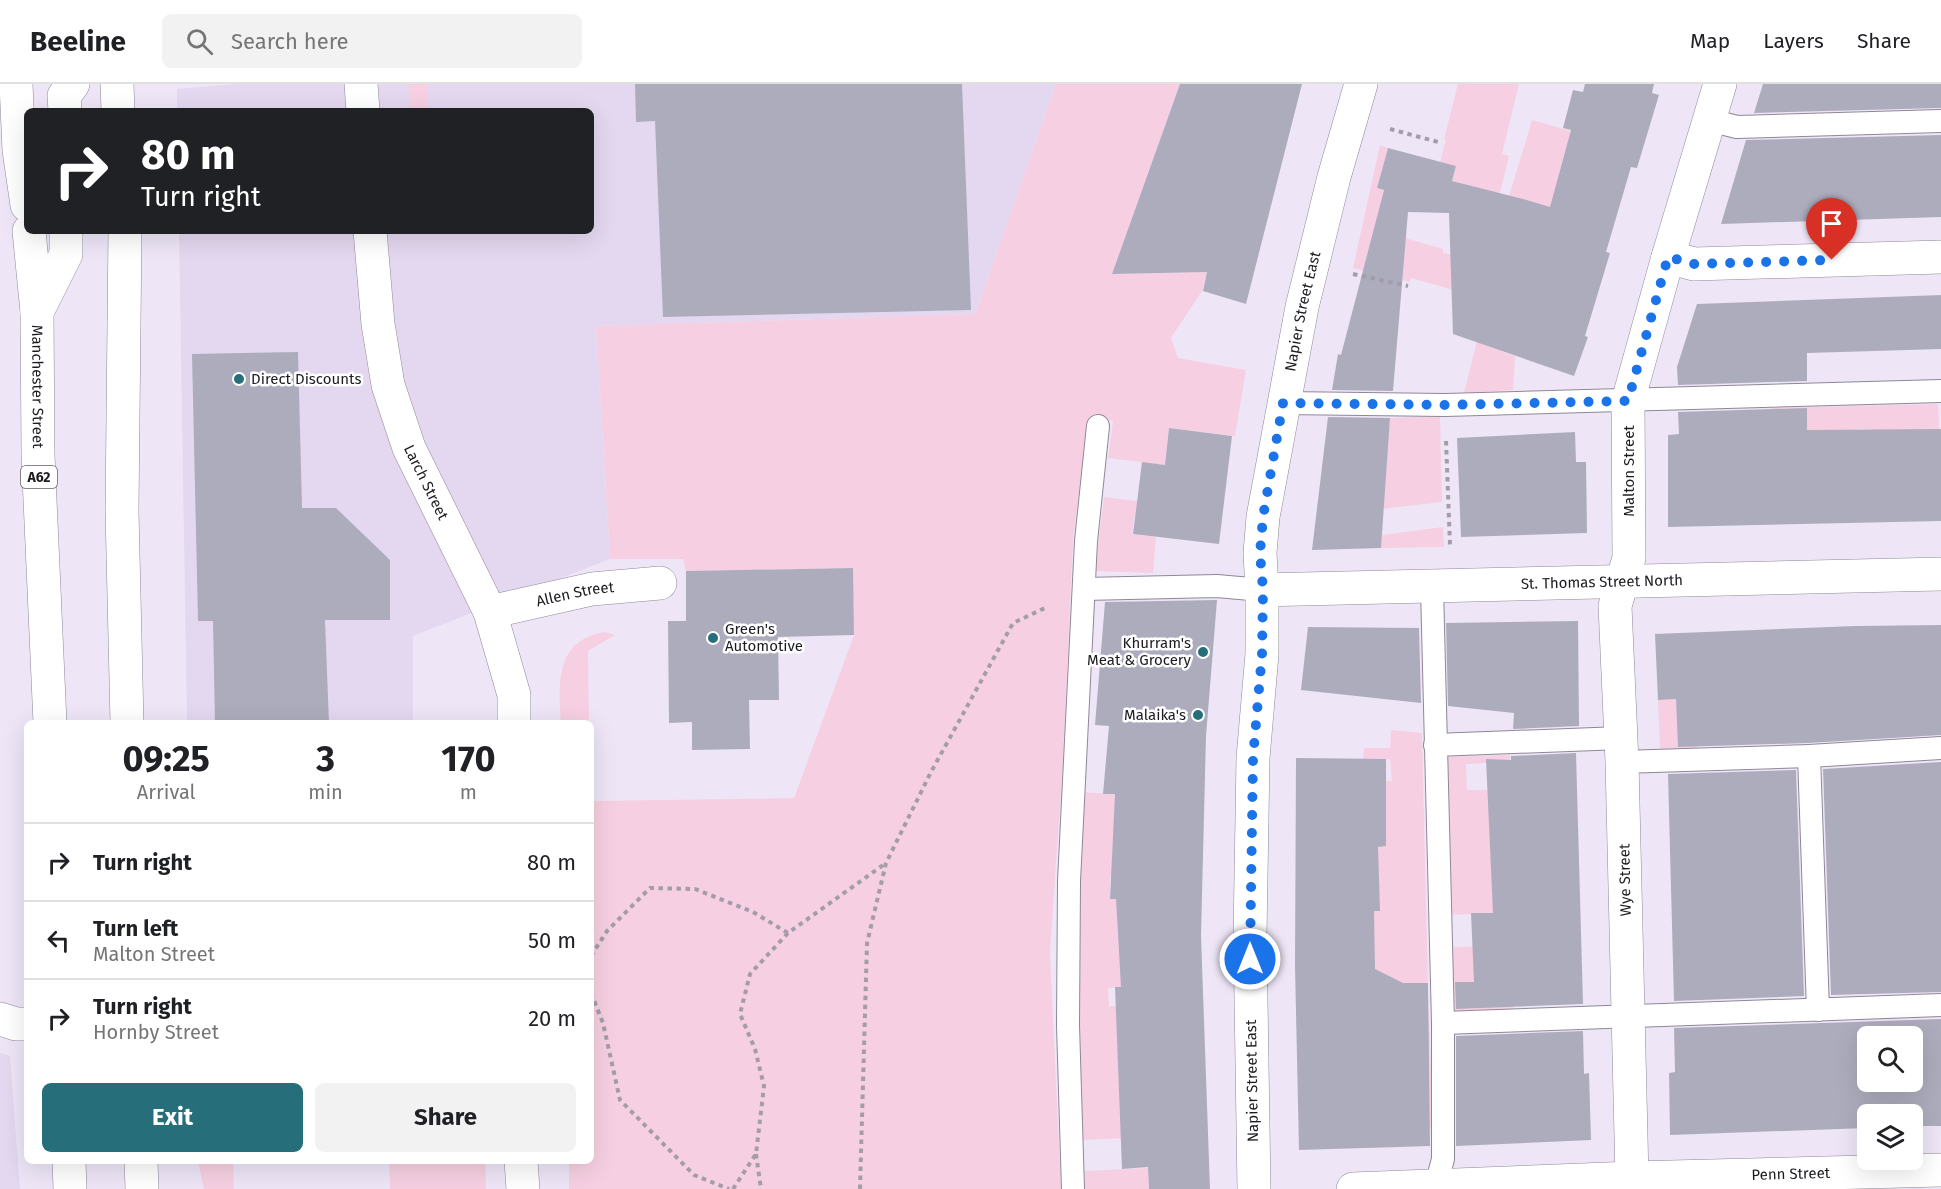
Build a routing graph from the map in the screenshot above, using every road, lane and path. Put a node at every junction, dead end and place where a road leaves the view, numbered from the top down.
1 (16, 84) edge
2 (73, 84) edge
3 (117, 84) edge
4 (362, 84) edge
5 (1361, 84) edge
6 (1720, 84) edge
7 (65, 108) edge
8 (118, 108) edge
9 (363, 108) edge
10 (1710, 120) junction
11 (1941, 121) edge
12 (1388, 128) dead end
13 (1438, 142) dead end
14 (24, 184) edge
15 (29, 234) edge
16 (66, 234) edge
17 (125, 234) edge
18 (370, 234) edge
19 (1668, 257) junction
20 (1941, 257) edge
21 (1343, 272) dead end
22 (1408, 286) dead end
23 (37, 312) junction
24 (1941, 391) edge
25 (1628, 401) junction
26 (1283, 403) junction
27 (1445, 405) junction
28 (1098, 426) dead end
29 (1451, 554) dead end
30 (1941, 574) edge
31 (660, 583) dead end
32 (1623, 583) junction
33 (1432, 588) junction
34 (1084, 589) junction
35 (1263, 590) junction
36 (490, 612) junction
37 (50, 720) edge
38 (127, 720) edge
39 (514, 720) edge
40 (1435, 746) junction
41 (1941, 748) edge
42 (1622, 750) junction
43 (1809, 756) junction
44 (886, 863) junction
45 (788, 933) junction
46 (594, 951) edge
47 (594, 1000) edge
48 (1941, 1005) edge
49 (1818, 1010) junction
50 (1628, 1017) junction
51 (0, 1019) edge
52 (1443, 1023) junction
53 (24, 1024) edge
54 (756, 1154) junction
55 (69, 1164) edge
56 (141, 1164) edge
57 (521, 1164) edge
58 (1941, 1170) edge
59 (1632, 1178) junction
60 (1436, 1188) edge
61 (70, 1189) edge
62 (142, 1189) edge
63 (523, 1189) edge
64 (731, 1189) edge
65 (761, 1189) edge
66 (860, 1189) edge
67 (1073, 1189) edge
68 (1254, 1189) edge
69 (1353, 1189) edge

1 - 14 main road
2 - 7 main road
3 - 8 main road
4 - 9 main road
5 - 26 main road, Napier Street East
6 - 10 main road, Malton Street
10 - 11 lane
10 - 19 main road, Malton Street
12 - 13 path
15 - 23 main road, Manchester Street / A62
16 - 23 main road
17 - 38 main road
18 - 36 main road, Larch Street
19 - 20 main road
19 - 25 main road, Malton Street
21 - 22 path
23 - 37 main road, Manchester Street / A62
24 - 25 lane
25 - 27 lane
25 - 32 main road, Malton Street
26 - 27 lane
26 - 35 main road, Napier Street East
27 - 29 path
28 - 34 lane
30 - 32 main road, St. Thomas Street North
31 - 36 main road, Allen Street
32 - 33 main road, St. Thomas Street North
32 - 42 main road, Wye Street
33 - 35 main road, St. Thomas Street North
33 - 40 lane
34 - 35 lane
34 - 44 path
34 - 67 lane
35 - 68 main road, Napier Street East
36 - 39 main road, Larch Street
40 - 42 lane
40 - 52 lane
41 - 43 lane
42 - 43 lane
42 - 50 main road, Wye Street
43 - 49 lane
44 - 45 path
44 - 66 path
45 - 46 path
45 - 54 path
47 - 64 path
48 - 49 lane
49 - 50 lane
50 - 52 lane
50 - 59 main road, Wye Street
51 - 53 main road
52 - 60 lane
54 - 64 path
54 - 65 path
55 - 61 main road
56 - 62 main road
57 - 63 main road
58 - 59 main road, Penn Street
59 - 60 main road, Penn Street
60 - 69 main road, Penn Street

